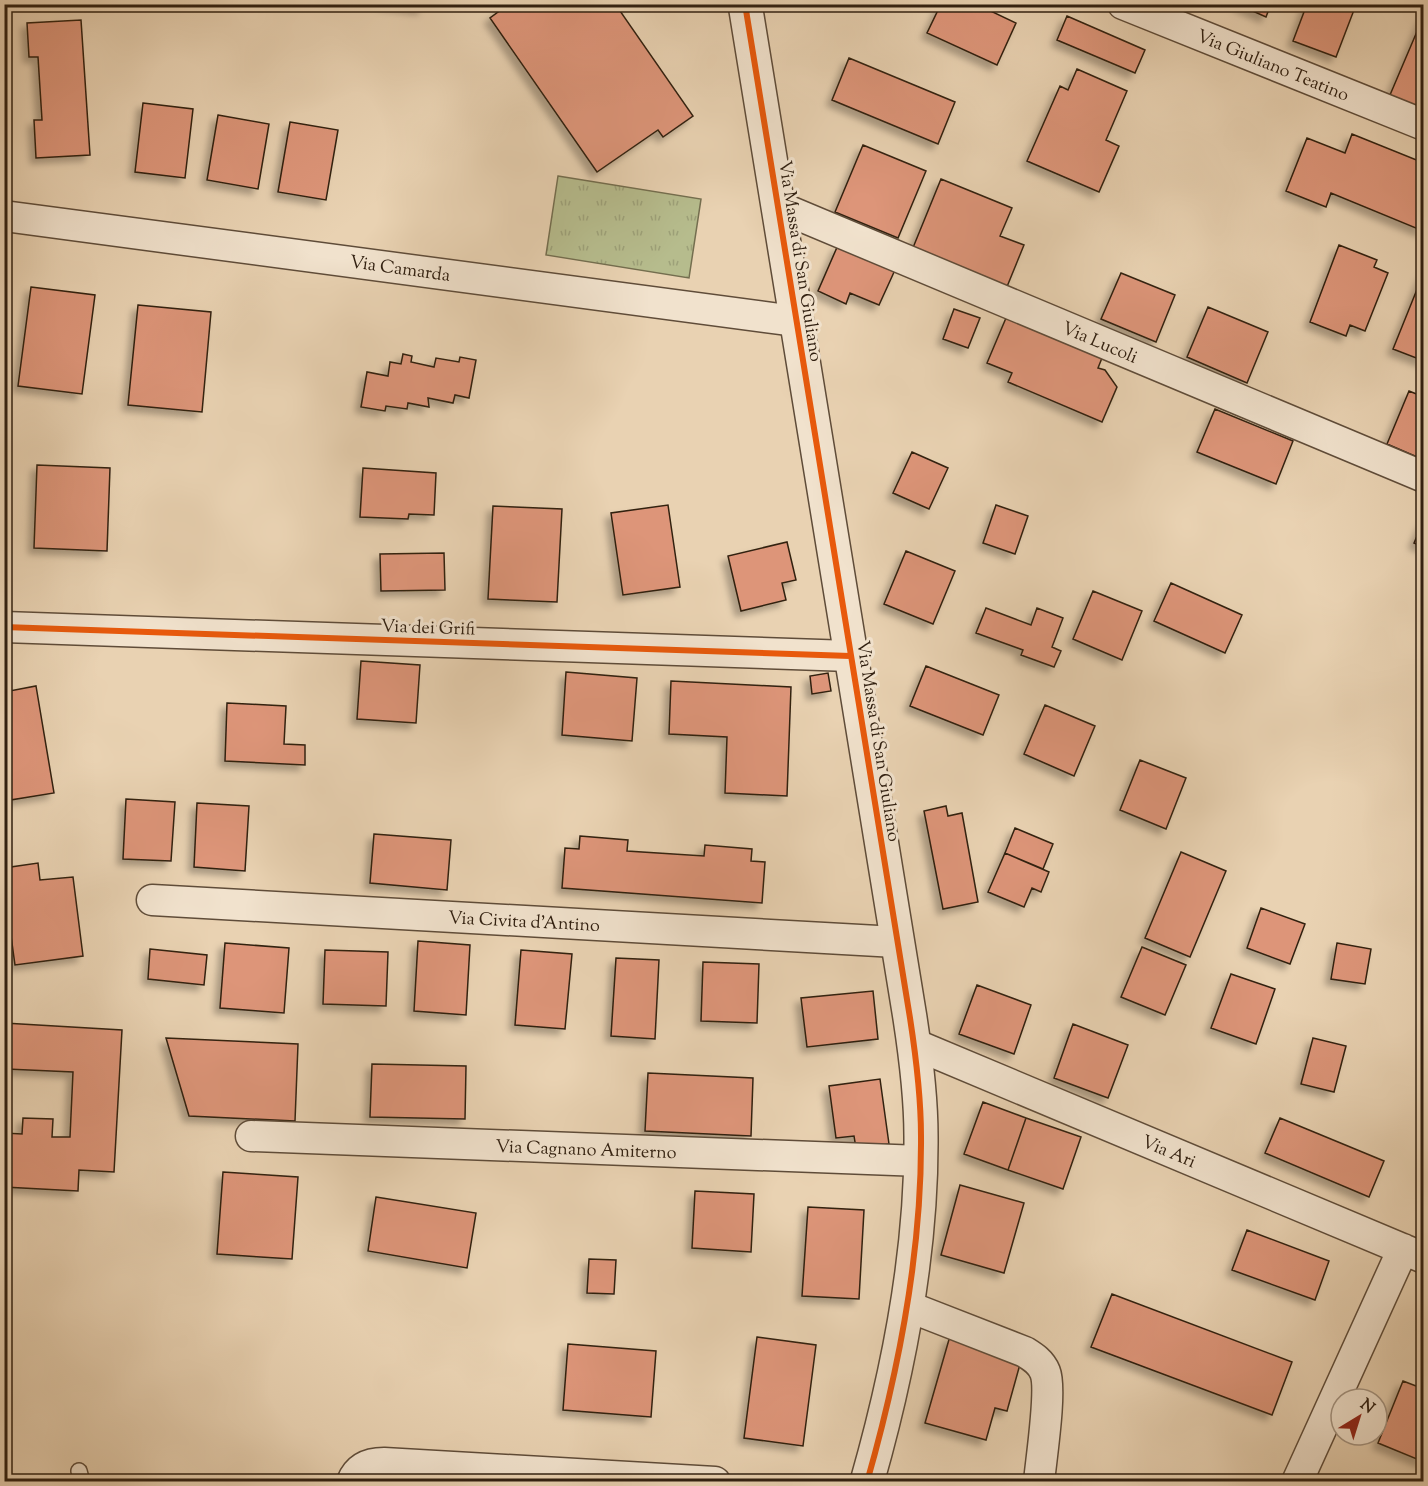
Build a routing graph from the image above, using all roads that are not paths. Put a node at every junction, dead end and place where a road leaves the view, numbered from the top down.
1 (745, 4) edge
2 (1123, 4) edge
3 (1424, 125) edge
4 (777, 206) junction
5 (4, 216) edge
6 (795, 321) junction
7 (1424, 477) edge
8 (4, 627) edge
9 (850, 656) junction
10 (152, 900) dead end
11 (896, 942) junction
12 (914, 1044) junction
13 (251, 1136) dead end
14 (921, 1161) junction
15 (1413, 1254) edge
16 (907, 1306) junction
17 (352, 1482) edge
18 (715, 1482) edge
19 (867, 1482) edge
20 (1039, 1482) edge
21 (1297, 1482) edge

1 - 4 street, Via Massa di San Giuliano
2 - 3 street, Via Giuliano Teatino
4 - 6 street, Via Massa di San Giuliano
4 - 7 street, Via Lucoli
5 - 6 street, Via Camarda
6 - 9 street, Via Massa di San Giuliano
8 - 9 street, Via dei Grifi
9 - 11 street, Via Massa di San Giuliano
10 - 11 street, Via Civita d'Antino
11 - 12 street, Via Massa di San Giuliano
12 - 14 street, Via Massa di San Giuliano
12 - 15 street, Via Ari
13 - 14 street, Via Cagnano Amiterno
14 - 16 street, Via Massa di San Giuliano
15 - 21 street
16 - 19 street, Via Massa di San Giuliano
16 - 20 street
17 - 18 street

